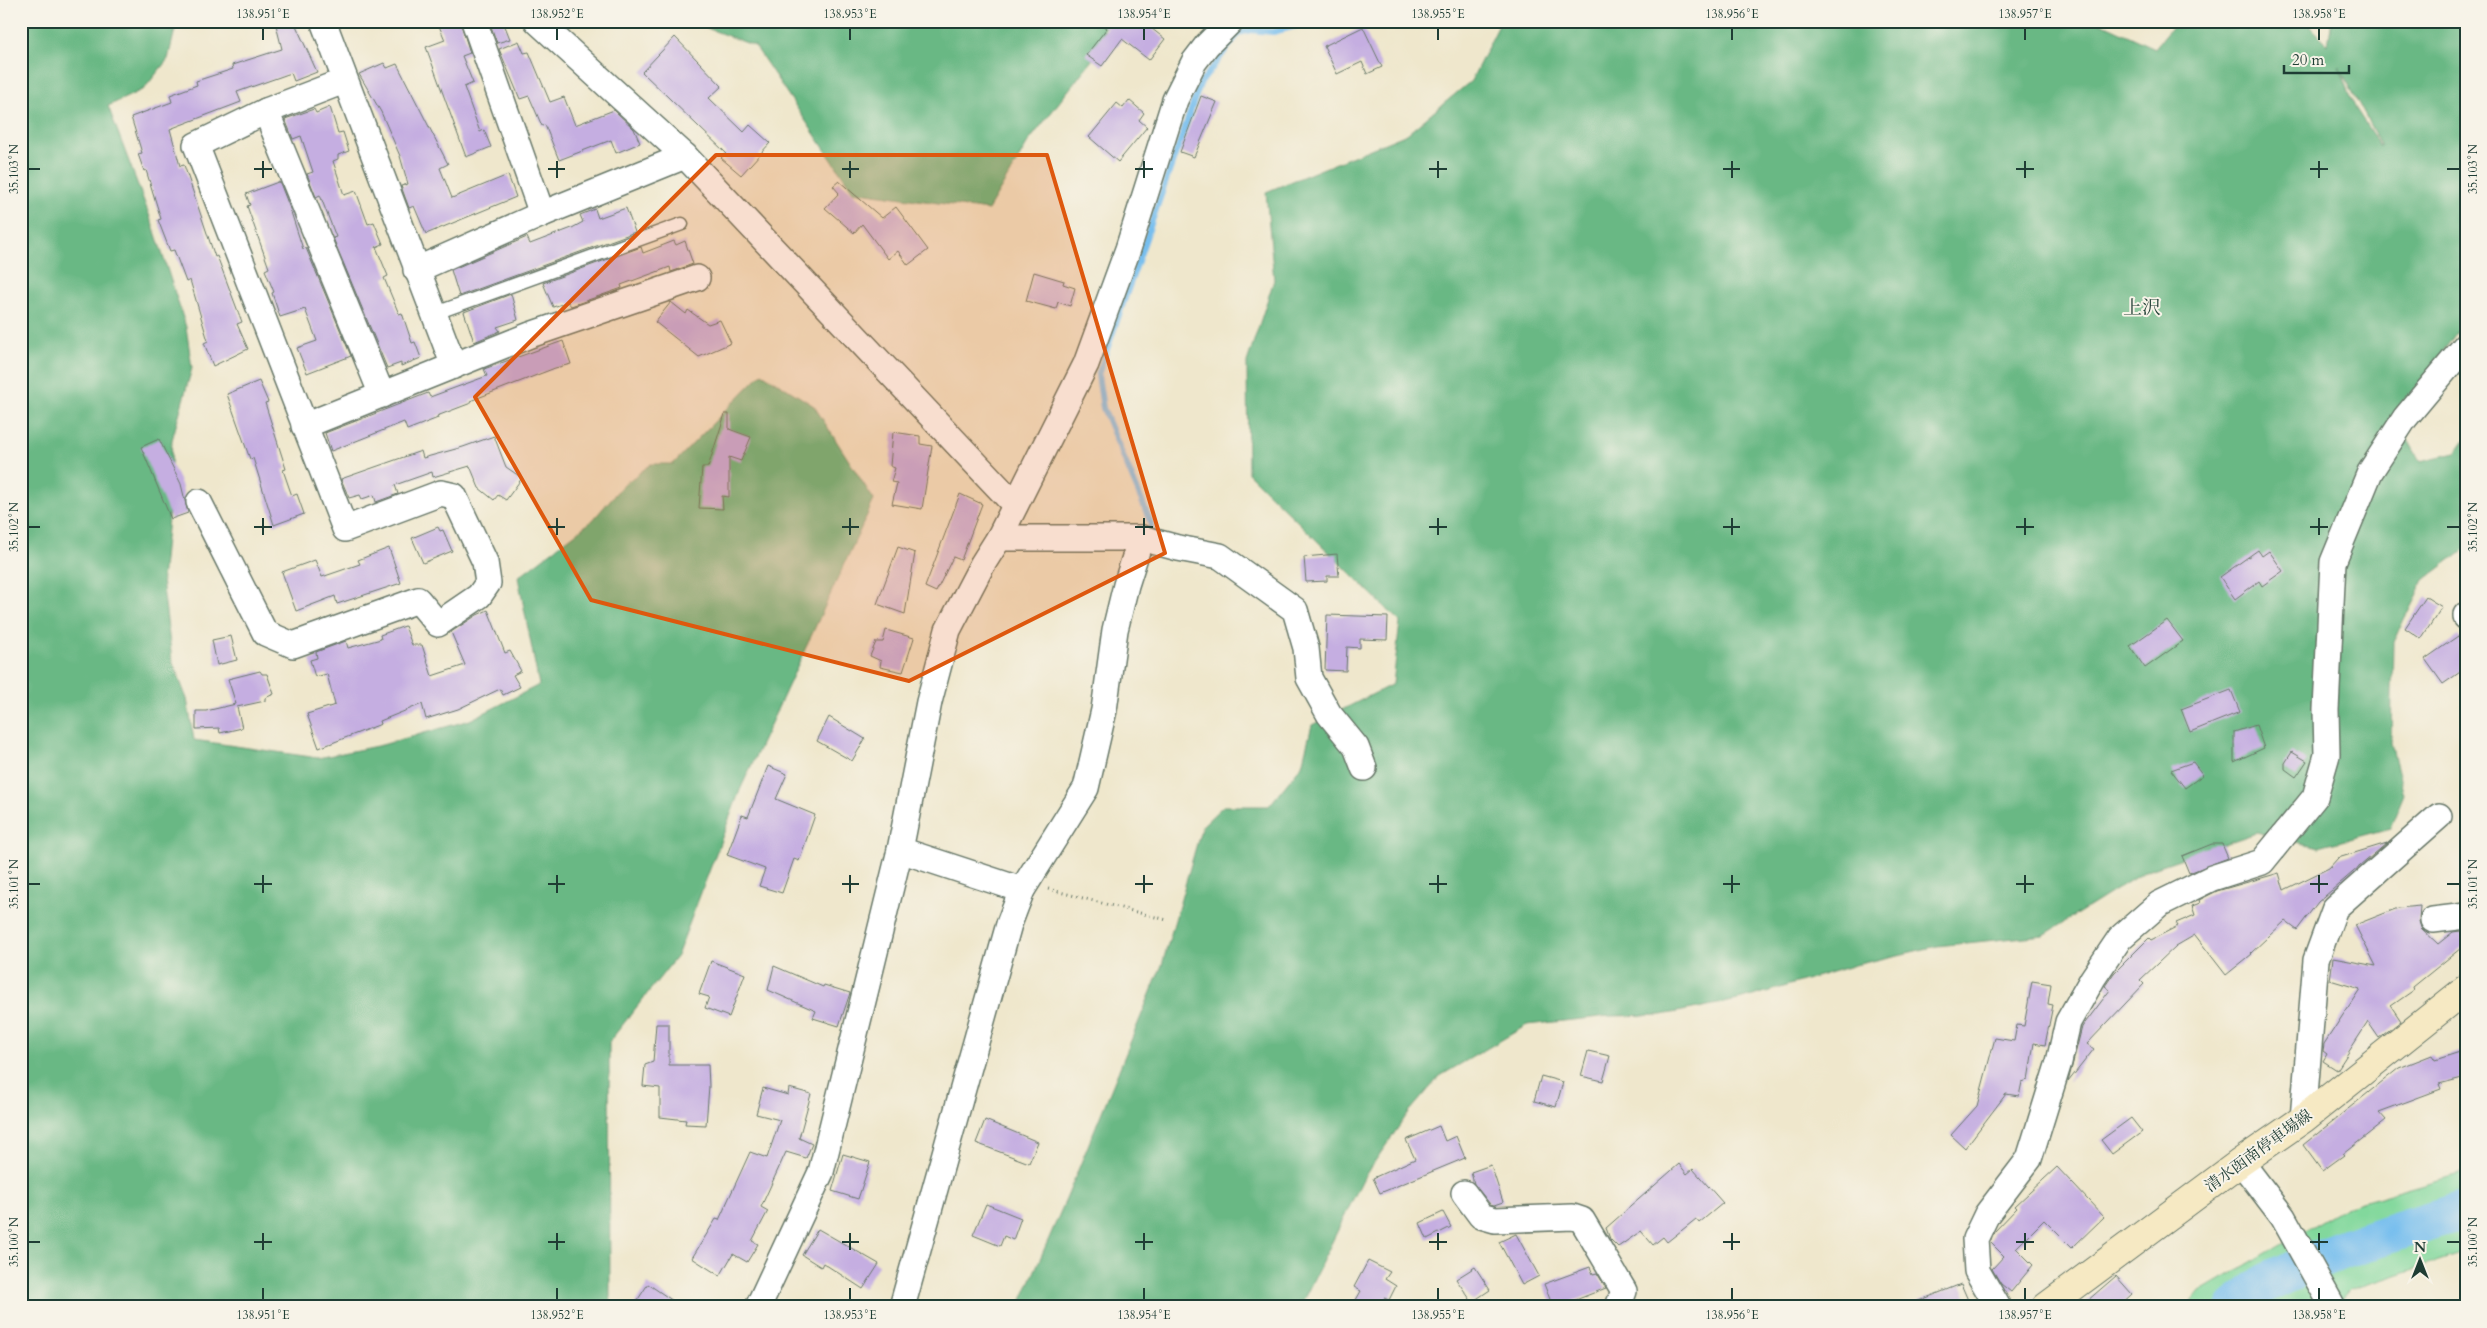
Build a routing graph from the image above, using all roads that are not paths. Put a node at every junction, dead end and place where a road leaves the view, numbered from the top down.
1 (323, 21) edge
2 (474, 21) edge
3 (537, 21) edge
4 (1231, 21) edge
5 (344, 81) junction
6 (266, 111) junction
7 (685, 156) junction
8 (542, 214) junction
9 (682, 224) dead end
10 (416, 270) junction
11 (697, 278) dead end
12 (434, 314) junction
13 (2466, 345) edge
14 (454, 366) junction
15 (382, 395) junction
16 (304, 426) junction
17 (199, 502) dead end
18 (1015, 505) junction
19 (999, 538) junction
20 (1141, 538) junction
21 (1364, 768) dead end
22 (2438, 816) dead end
23 (900, 850) junction
24 (1026, 884) junction
25 (2466, 916) edge
26 (2433, 920) dead end
27 (2466, 989) edge
28 (2302, 1119) junction
29 (2240, 1162) junction
30 (1464, 1193) dead end
31 (2333, 1306) edge
32 (758, 1307) edge
33 (902, 1307) edge
34 (1618, 1307) edge
35 (1998, 1307) edge
36 (2046, 1307) edge

1 - 5 street
2 - 8 street
3 - 7 street
4 - 18 street
5 - 6 street
5 - 10 street
6 - 15 street
6 - 16 street
7 - 8 street
7 - 18 street
8 - 10 street
9 - 12 lane
10 - 12 street
11 - 14 street
12 - 14 street
13 - 35 street
14 - 15 street
15 - 16 street
16 - 17 street
18 - 19 street
19 - 20 street
19 - 23 street
20 - 21 street
20 - 24 street
22 - 28 street
23 - 24 street
23 - 32 street
24 - 33 street
25 - 26 street
27 - 28 main road, 清水函南停車場線
28 - 29 main road, 清水函南停車場線
29 - 31 street
29 - 36 main road, 清水函南停車場線
30 - 34 street

